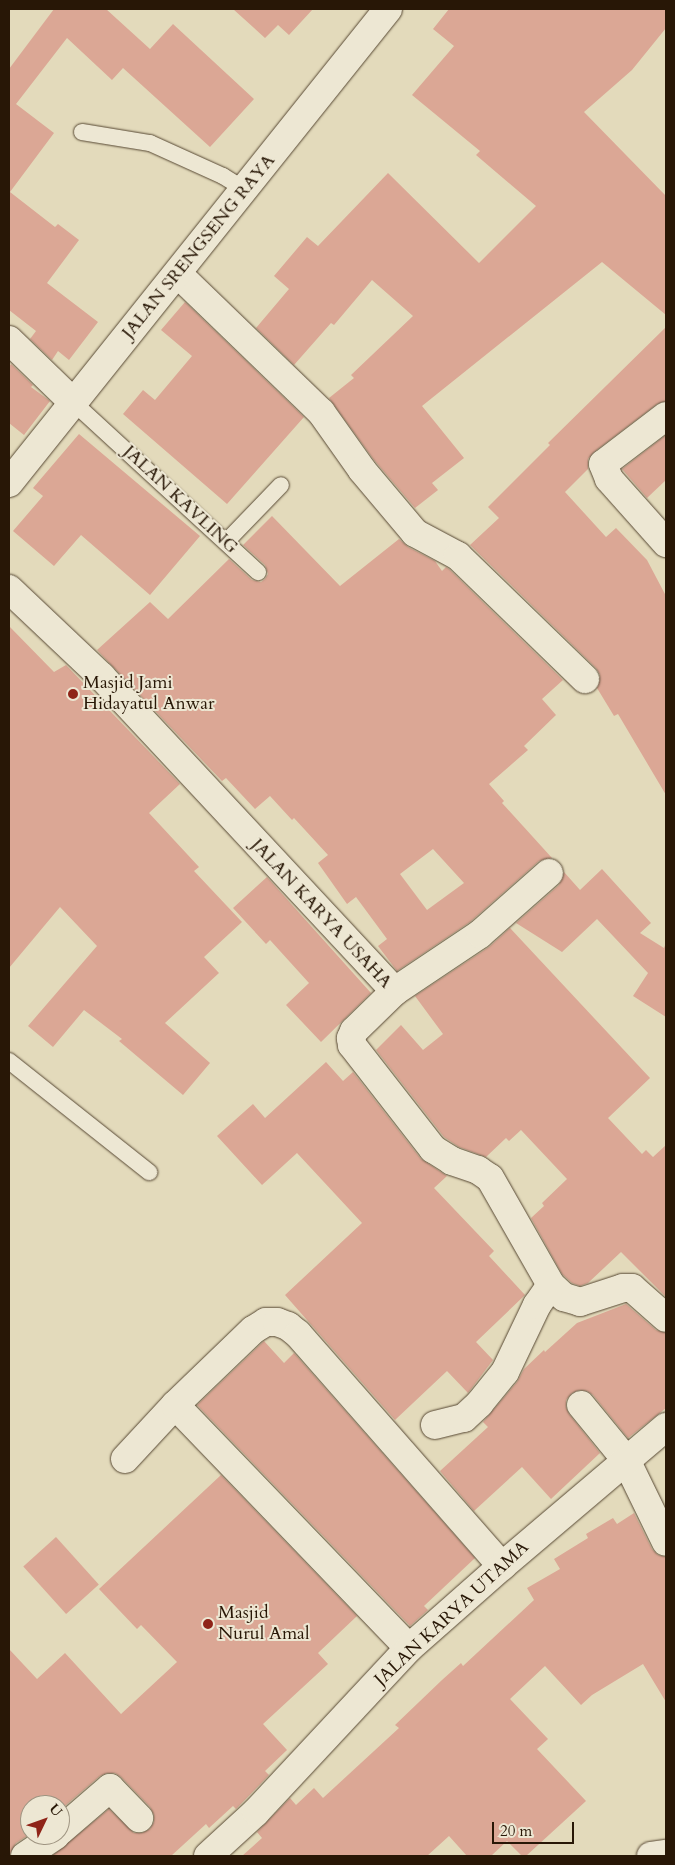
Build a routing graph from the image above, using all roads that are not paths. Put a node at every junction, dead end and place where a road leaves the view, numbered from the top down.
1 (388, 9) edge
2 (82, 132) dead end
3 (245, 190) junction
4 (178, 274) junction
5 (9, 340) edge
6 (74, 403) junction
7 (666, 416) edge
8 (9, 483) edge
9 (281, 485) dead end
10 (226, 542) junction
11 (666, 543) edge
12 (258, 572) dead end
13 (9, 589) edge
14 (585, 679) dead end
15 (549, 873) dead end
16 (395, 991) junction
17 (9, 1060) edge
18 (149, 1172) dead end
19 (551, 1285) junction
20 (666, 1318) edge
21 (175, 1405) junction
22 (581, 1405) dead end
23 (435, 1425) dead end
24 (666, 1427) edge
25 (125, 1459) dead end
26 (626, 1460) junction
27 (666, 1542) edge
28 (502, 1566) junction
29 (409, 1648) junction
30 (139, 1818) dead end
31 (70, 1822) edge
32 (41, 1845) edge
33 (666, 1854) edge
34 (25, 1856) edge
35 (208, 1856) edge
36 (651, 1856) edge

1 - 3 street, JALAN SRENGSENG RAYA
2 - 3 lane
3 - 4 street, JALAN SRENGSENG RAYA
4 - 6 street, JALAN SRENGSENG RAYA
4 - 14 street
5 - 6 street
6 - 8 street, JALAN SRENGSENG RAYA
6 - 10 lane, JALAN KAVLING
7 - 11 street
9 - 10 lane
10 - 12 lane, JALAN KAVLING
13 - 16 street, JALAN KARYA USAHA
15 - 16 street
16 - 19 street, JALAN KARYA USAHA
17 - 18 lane
19 - 20 street, JALAN KARYA USAHA
19 - 23 street
21 - 25 street
21 - 28 street
21 - 29 street
22 - 26 street
24 - 26 street, JALAN KARYA UTAMA
26 - 27 street
26 - 28 street, JALAN KARYA UTAMA
28 - 29 street, JALAN KARYA UTAMA
29 - 35 street, JALAN KARYA UTAMA
30 - 31 street
32 - 34 street
33 - 36 street

